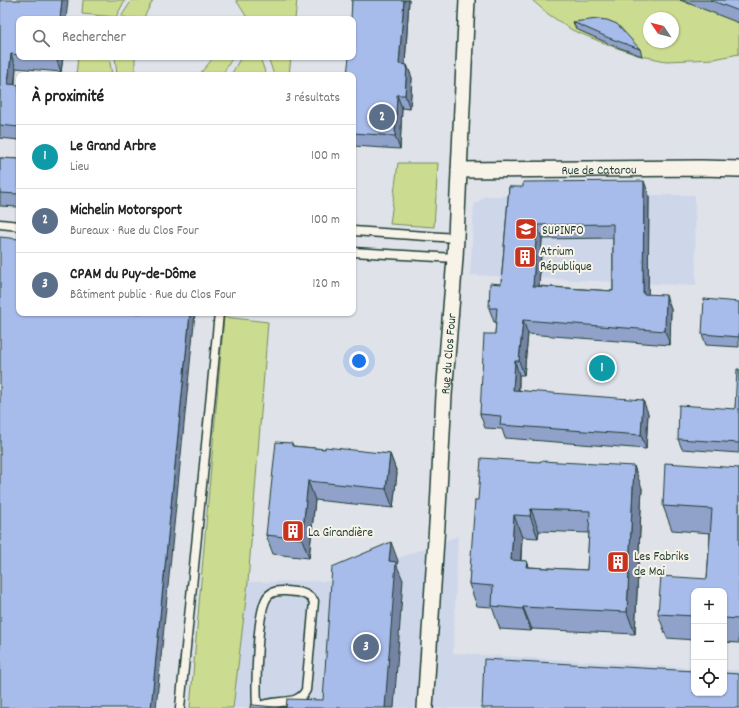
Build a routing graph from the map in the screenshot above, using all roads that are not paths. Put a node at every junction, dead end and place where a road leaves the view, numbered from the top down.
1 (467, 0) edge
2 (739, 169) edge
3 (459, 170) junction
4 (0, 224) edge
5 (16, 226) edge
6 (356, 231) edge
7 (456, 238) junction
8 (356, 252) edge
9 (455, 258) junction
10 (219, 316) edge
11 (256, 707) edge
12 (180, 708) edge
13 (424, 708) edge

1 - 3 street, Rue du Clos Four
2 - 3 street, Rue de Catarou
3 - 7 street, Rue du Clos Four
4 - 5 lane
6 - 7 lane
7 - 9 street, Rue du Clos Four
8 - 9 lane
9 - 13 street, Rue du Clos Four
10 - 12 lane
11 - 11 lane

